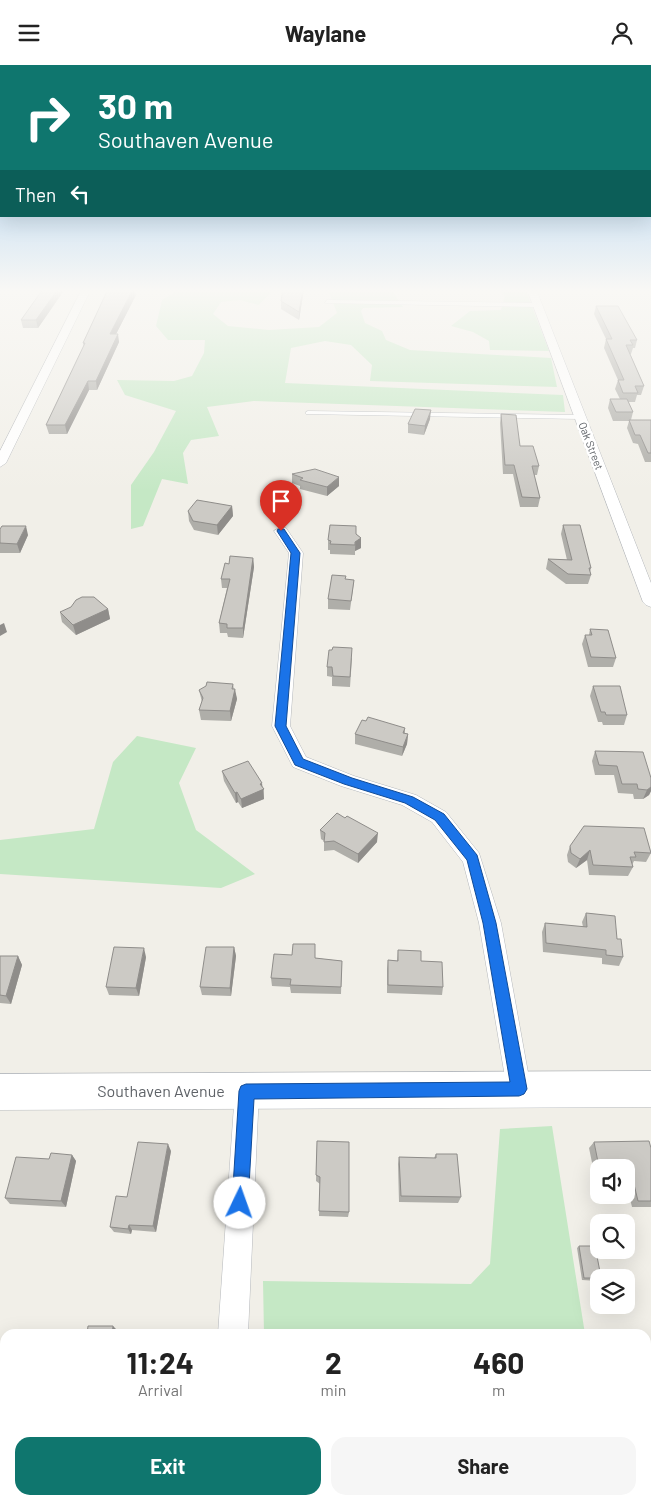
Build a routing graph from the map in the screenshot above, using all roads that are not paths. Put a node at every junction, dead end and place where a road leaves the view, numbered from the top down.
1 (53, 356) edge
2 (557, 356) edge
3 (308, 413) dead end
4 (580, 417) junction
5 (0, 463) edge
6 (281, 531) dead end
7 (651, 602) edge
8 (519, 1089) junction
9 (651, 1089) edge
10 (246, 1091) junction
11 (0, 1092) edge
12 (233, 1329) edge

1 - 5 street
2 - 4 street, Oak Street
3 - 4 lane
4 - 7 street, Oak Street
6 - 8 street
8 - 9 street, Southaven Avenue
8 - 10 street, Southaven Avenue
10 - 11 street, Southaven Avenue
10 - 12 street

